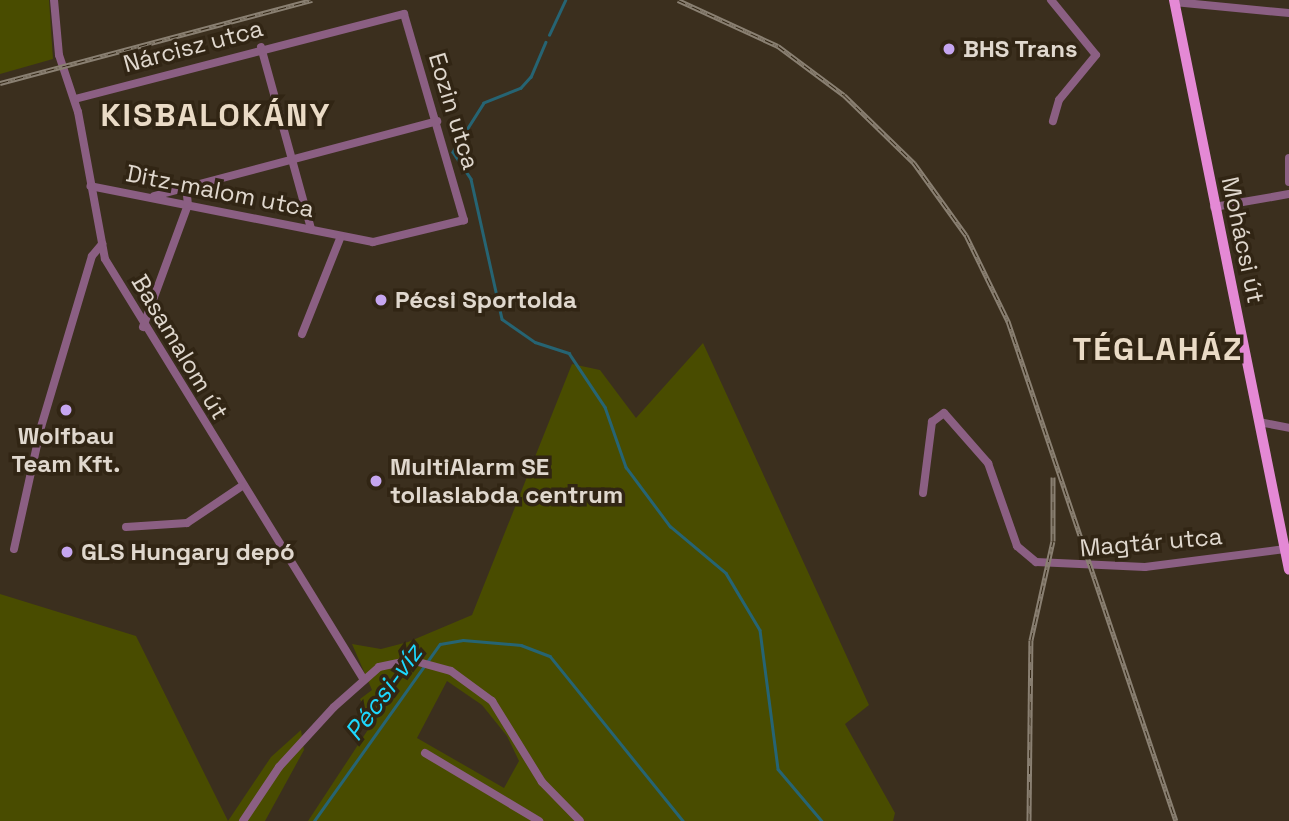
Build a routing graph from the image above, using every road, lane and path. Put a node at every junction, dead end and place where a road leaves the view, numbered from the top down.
1 (54, 0) edge
2 (1051, 0) edge
3 (1174, 1) edge
4 (1289, 13) edge
5 (404, 14) joint
6 (261, 47) junction
7 (75, 99) junction
8 (437, 121) junction
9 (1054, 121) dead end
10 (292, 156) junction
11 (1289, 158) edge
12 (1289, 182) edge
13 (91, 186) junction
14 (186, 186) junction
15 (1289, 194) edge
16 (152, 197) junction
17 (188, 205) junction
18 (1214, 207) junction
19 (464, 220) joint
20 (311, 229) junction
21 (341, 236) junction
22 (102, 244) junction
23 (144, 327) junction
24 (302, 334) dead end
25 (1259, 422) junction
26 (1289, 428) edge
27 (242, 486) junction
28 (923, 492) dead end
29 (126, 527) dead end
30 (1285, 549) junction
31 (14, 550) dead end
32 (1289, 570) edge
33 (363, 679) junction
34 (425, 753) dead end
35 (243, 821) edge
36 (538, 821) edge
37 (580, 821) edge

1 - 7 street, Basamalom út
2 - 9 street
3 - 4 street
3 - 18 main road, Mohácsi út
5 - 6 street, Nárcisz utca
5 - 8 street, Eozin utca
6 - 7 street, Nárcisz utca
6 - 10 street
7 - 13 street, Basamalom út
8 - 10 street
8 - 19 street, Eozin utca
10 - 14 street
10 - 20 street
11 - 12 street
13 - 16 street, Ditz-malom utca
13 - 22 street, Basamalom út
14 - 16 street
14 - 17 street
15 - 18 street
16 - 17 street, Ditz-malom utca
17 - 20 street, Ditz-malom utca
17 - 23 street
18 - 25 main road, Mohácsi út
19 - 21 street, Ditz-malom utca
20 - 21 street, Ditz-malom utca
21 - 24 street, Ditz-malom utca
22 - 23 street, Basamalom út
22 - 31 street
23 - 27 street, Basamalom út
25 - 26 street
25 - 30 main road, Mohácsi út
27 - 29 street
27 - 33 street, Basamalom út
28 - 30 street, Magtár utca
30 - 32 main road, Mohácsi út
33 - 35 street
33 - 37 street
34 - 36 street

